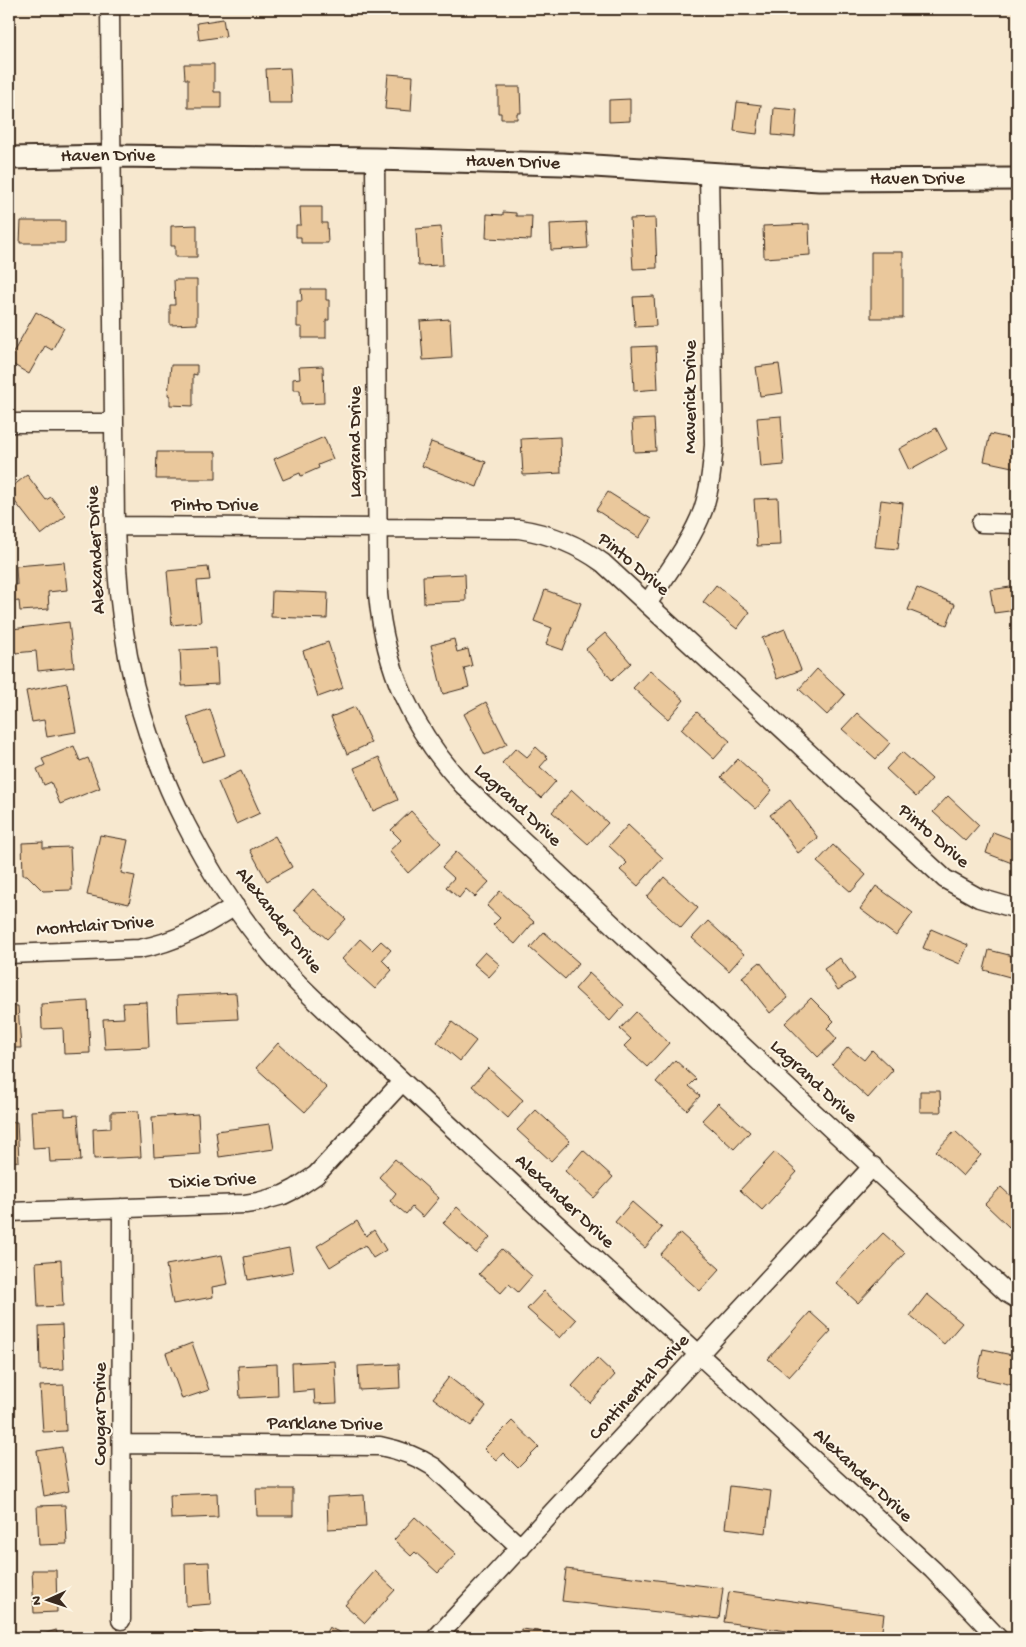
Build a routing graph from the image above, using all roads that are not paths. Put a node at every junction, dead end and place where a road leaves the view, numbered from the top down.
1 (110, 9) edge
2 (112, 156) junction
3 (9, 158) edge
4 (375, 159) junction
5 (709, 174) junction
6 (1017, 178) edge
7 (9, 423) edge
8 (114, 423) junction
9 (981, 523) dead end
10 (1017, 524) edge
11 (115, 526) junction
12 (378, 528) junction
13 (647, 604) junction
14 (235, 906) junction
15 (1017, 909) edge
16 (9, 954) edge
17 (402, 1082) junction
18 (873, 1166) junction
19 (122, 1208) junction
20 (9, 1212) edge
21 (1017, 1299) edge
22 (699, 1356) junction
23 (122, 1444) junction
24 (520, 1548) junction
25 (121, 1620) dead end
26 (436, 1638) edge
27 (998, 1638) edge

1 - 2 street, Alexander Drive
2 - 3 street, Haven Drive
2 - 4 street, Haven Drive
2 - 8 street, Alexander Drive
4 - 5 street, Haven Drive
4 - 12 street, Lagrand Drive
5 - 6 street, Haven Drive
5 - 13 street, Maverick Drive
7 - 8 street
8 - 11 street, Alexander Drive
9 - 10 street
11 - 12 street, Pinto Drive
11 - 14 street, Alexander Drive
12 - 13 street, Pinto Drive
12 - 18 street, Lagrand Drive
13 - 15 street, Pinto Drive
14 - 16 street, Montclair Drive
14 - 17 street, Alexander Drive
17 - 19 street, Dixie Drive
17 - 22 street, Alexander Drive
18 - 21 street, Lagrand Drive
18 - 22 street, Continental Drive
19 - 20 street, Dixie Drive
19 - 23 street, Cougar Drive
22 - 24 street, Continental Drive
22 - 27 street, Alexander Drive
23 - 24 street, Parklane Drive
23 - 25 street, Cougar Drive
24 - 26 street, Continental Drive

